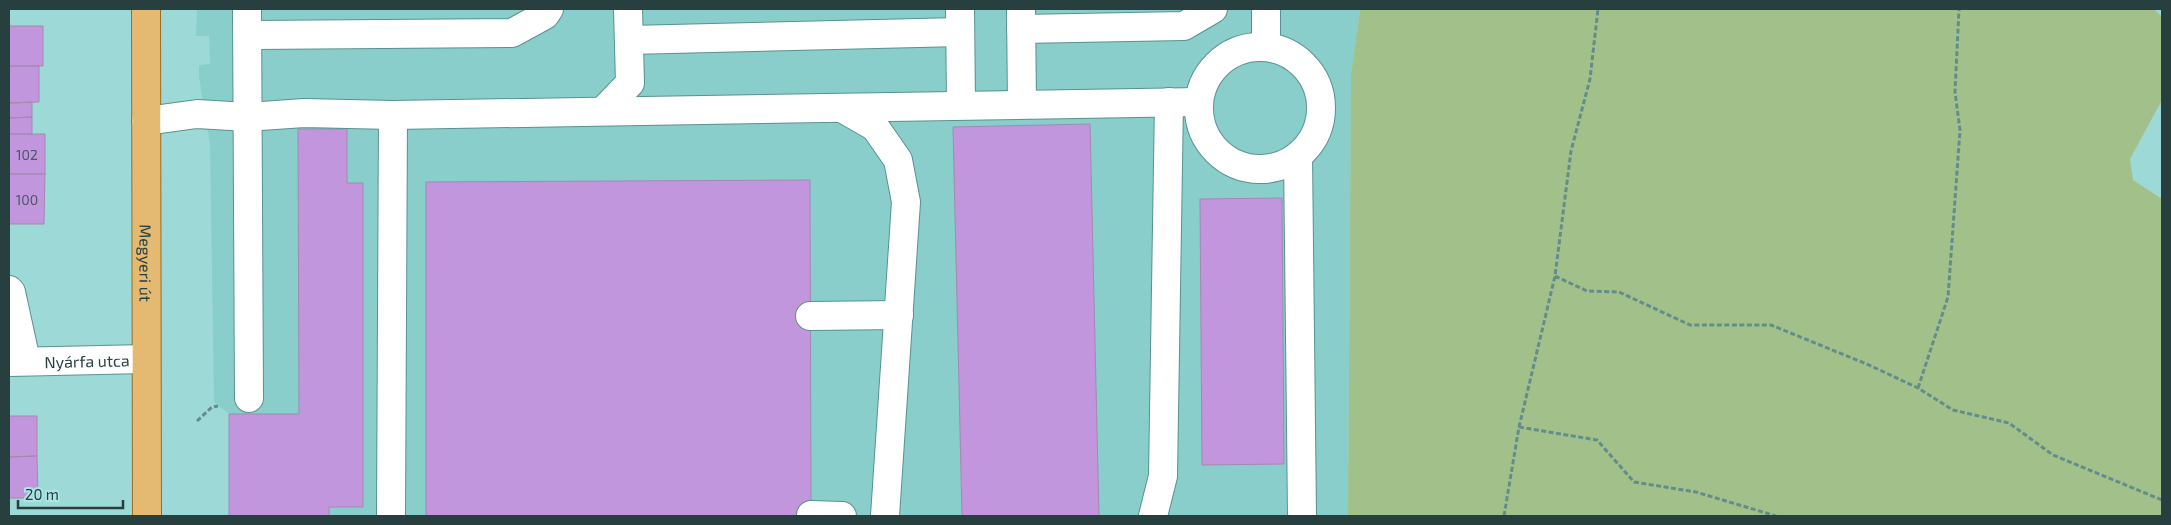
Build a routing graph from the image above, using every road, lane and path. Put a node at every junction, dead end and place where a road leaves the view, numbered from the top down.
1 (146, 9) edge
2 (549, 9) edge
3 (628, 9) edge
4 (1213, 9) edge
5 (1266, 9) edge
6 (1598, 9) edge
7 (1959, 9) edge
8 (1021, 19) edge
9 (960, 20) edge
10 (248, 22) edge
11 (629, 40) junction
12 (1266, 46) junction
13 (1170, 102) junction
14 (1199, 102) junction
15 (1022, 104) junction
16 (961, 105) junction
17 (841, 107) junction
18 (603, 111) junction
19 (393, 115) junction
20 (248, 117) junction
21 (146, 121) junction
22 (1298, 156) junction
23 (1555, 276) junction
24 (9, 290) edge
25 (899, 315) junction
26 (810, 316) dead end
27 (146, 359) junction
28 (17, 362) edge
29 (1918, 388) junction
30 (249, 398) dead end
31 (1519, 427) junction
32 (2162, 500) edge
33 (810, 515) edge
34 (147, 516) edge
35 (391, 516) edge
36 (842, 516) edge
37 (885, 516) edge
38 (1153, 516) edge
39 (1302, 516) edge
40 (1504, 516) edge
41 (1776, 516) edge

1 - 21 main road, Megyeri út
2 - 10 street
3 - 11 street
4 - 8 street
5 - 12 street
6 - 23 path
7 - 29 path
8 - 15 street
9 - 11 street
9 - 16 street
10 - 20 street
11 - 18 street
12 - 14 street
12 - 22 street
13 - 14 street
13 - 15 street
13 - 38 street
14 - 22 street
15 - 16 street
16 - 17 street
17 - 18 street
17 - 25 street
18 - 19 street
19 - 20 street
19 - 35 street
20 - 21 street
20 - 30 street
21 - 27 main road, Megyeri út
22 - 39 street
23 - 29 path
23 - 31 path
24 - 28 street, Nyárfa utca
25 - 26 street
25 - 37 street
27 - 28 street, Nyárfa utca
27 - 34 main road, Megyeri út
29 - 32 path
31 - 40 path
31 - 41 path
33 - 36 street

